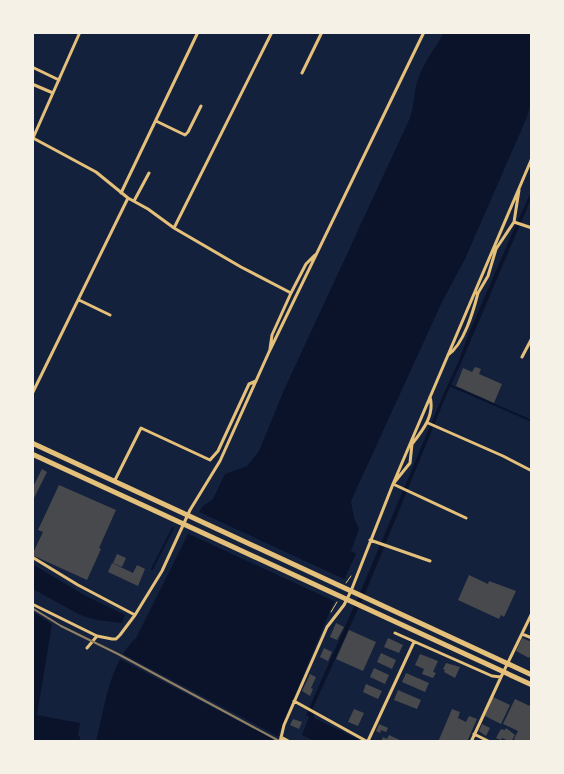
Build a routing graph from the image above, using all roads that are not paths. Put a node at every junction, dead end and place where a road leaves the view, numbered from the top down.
1 (80, 32) edge
2 (198, 32) edge
3 (272, 32) edge
4 (322, 32) edge
5 (424, 32) edge
6 (32, 68) edge
7 (302, 73) dead end
8 (59, 80) junction
9 (32, 84) edge
10 (53, 94) junction
11 (201, 106) dead end
12 (156, 121) junction
13 (33, 139) edge
14 (532, 158) edge
15 (149, 173) dead end
16 (518, 187) junction
17 (121, 193) junction
18 (128, 198) junction
19 (134, 202) junction
20 (514, 222) junction
21 (174, 228) junction
22 (532, 228) edge
23 (494, 248) junction
24 (317, 253) junction
25 (476, 292) junction
26 (291, 293) junction
27 (79, 300) junction
28 (110, 315) dead end
29 (531, 338) edge
30 (270, 352) junction
31 (447, 355) junction
32 (522, 357) dead end
33 (256, 381) junction
34 (32, 394) edge
35 (429, 396) junction
36 (428, 423) junction
37 (32, 443) edge
38 (411, 443) junction
39 (32, 454) edge
40 (532, 471) edge
41 (115, 480) junction
42 (393, 484) junction
43 (136, 491) junction
44 (132, 499) junction
45 (190, 516) junction
46 (466, 518) dead end
47 (187, 525) junction
48 (370, 540) junction
49 (32, 557) edge
50 (430, 561) dead end
51 (349, 590) junction
52 (348, 600) junction
53 (32, 604) edge
54 (532, 613) edge
55 (135, 616) junction
56 (396, 633) dead end
57 (522, 634) junction
58 (97, 636) junction
59 (532, 638) edge
60 (414, 642) junction
61 (87, 648) dead end
62 (507, 664) junction
63 (502, 674) junction
64 (532, 675) edge
65 (532, 685) edge
66 (294, 701) junction
67 (474, 734) junction
68 (281, 739) edge
69 (368, 741) edge
70 (290, 742) edge
71 (471, 742) edge
72 (490, 742) edge

1 - 8 street
2 - 12 street
3 - 21 street
4 - 7 street
5 - 24 street
6 - 8 street
8 - 10 street
9 - 10 street
10 - 13 street
11 - 12 street
12 - 17 street
13 - 17 street
14 - 16 street
15 - 19 street
16 - 20 street
16 - 23 street
17 - 18 street
18 - 19 street
18 - 27 street
19 - 21 street
20 - 22 street
20 - 23 street
21 - 26 street
23 - 25 street
23 - 25 street
24 - 26 street
24 - 30 street
25 - 31 street
25 - 31 street
26 - 30 street
27 - 28 street
27 - 34 street
29 - 32 street
30 - 33 street
31 - 35 street
33 - 41 street
33 - 45 street
35 - 36 street
35 - 38 street
36 - 38 street
36 - 40 street
37 - 41 highway
38 - 42 street
38 - 42 street
39 - 44 highway
41 - 43 highway
42 - 46 street
42 - 48 street
43 - 44 highway
43 - 45 highway
44 - 47 highway
45 - 47 street
45 - 51 highway
47 - 52 highway
47 - 55 street
48 - 50 street
48 - 51 street
49 - 55 street
51 - 52 street
51 - 62 highway
52 - 63 highway
52 - 66 street
53 - 58 street
54 - 57 street
55 - 58 street
56 - 60 street
57 - 59 street
57 - 62 street
58 - 61 street
60 - 63 street
60 - 69 street
62 - 63 street
62 - 64 highway
63 - 65 highway
63 - 67 street
66 - 68 street
66 - 69 street
67 - 71 street
67 - 72 street
68 - 70 street

